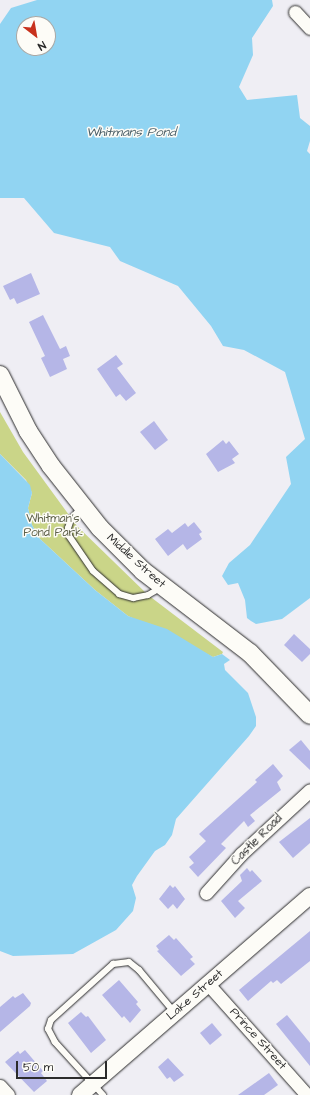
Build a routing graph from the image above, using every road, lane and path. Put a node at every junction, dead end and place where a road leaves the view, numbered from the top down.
1 (295, 12) dead end
2 (310, 28) edge
3 (0, 375) edge
4 (82, 507) junction
5 (53, 515) dead end
6 (57, 520) dead end
7 (163, 586) junction
8 (310, 716) edge
9 (310, 790) edge
10 (206, 893) dead end
11 (310, 896) edge
12 (208, 984) junction
13 (175, 1013) junction
14 (0, 1086) edge
15 (98, 1090) edge
16 (8, 1095) edge
17 (80, 1095) edge
18 (307, 1095) edge

1 - 2 street
3 - 4 main road, Middle Street
4 - 7 main road, Middle Street
4 - 7 lane
5 - 6 path
7 - 8 main road, Middle Street
9 - 10 street, Castle Road
11 - 12 street, Lake Street
12 - 13 street, Lake Street
12 - 18 street, Prince Street
13 - 15 street, Lake Street
13 - 15 lane
14 - 16 street
15 - 17 street, Lake Street

